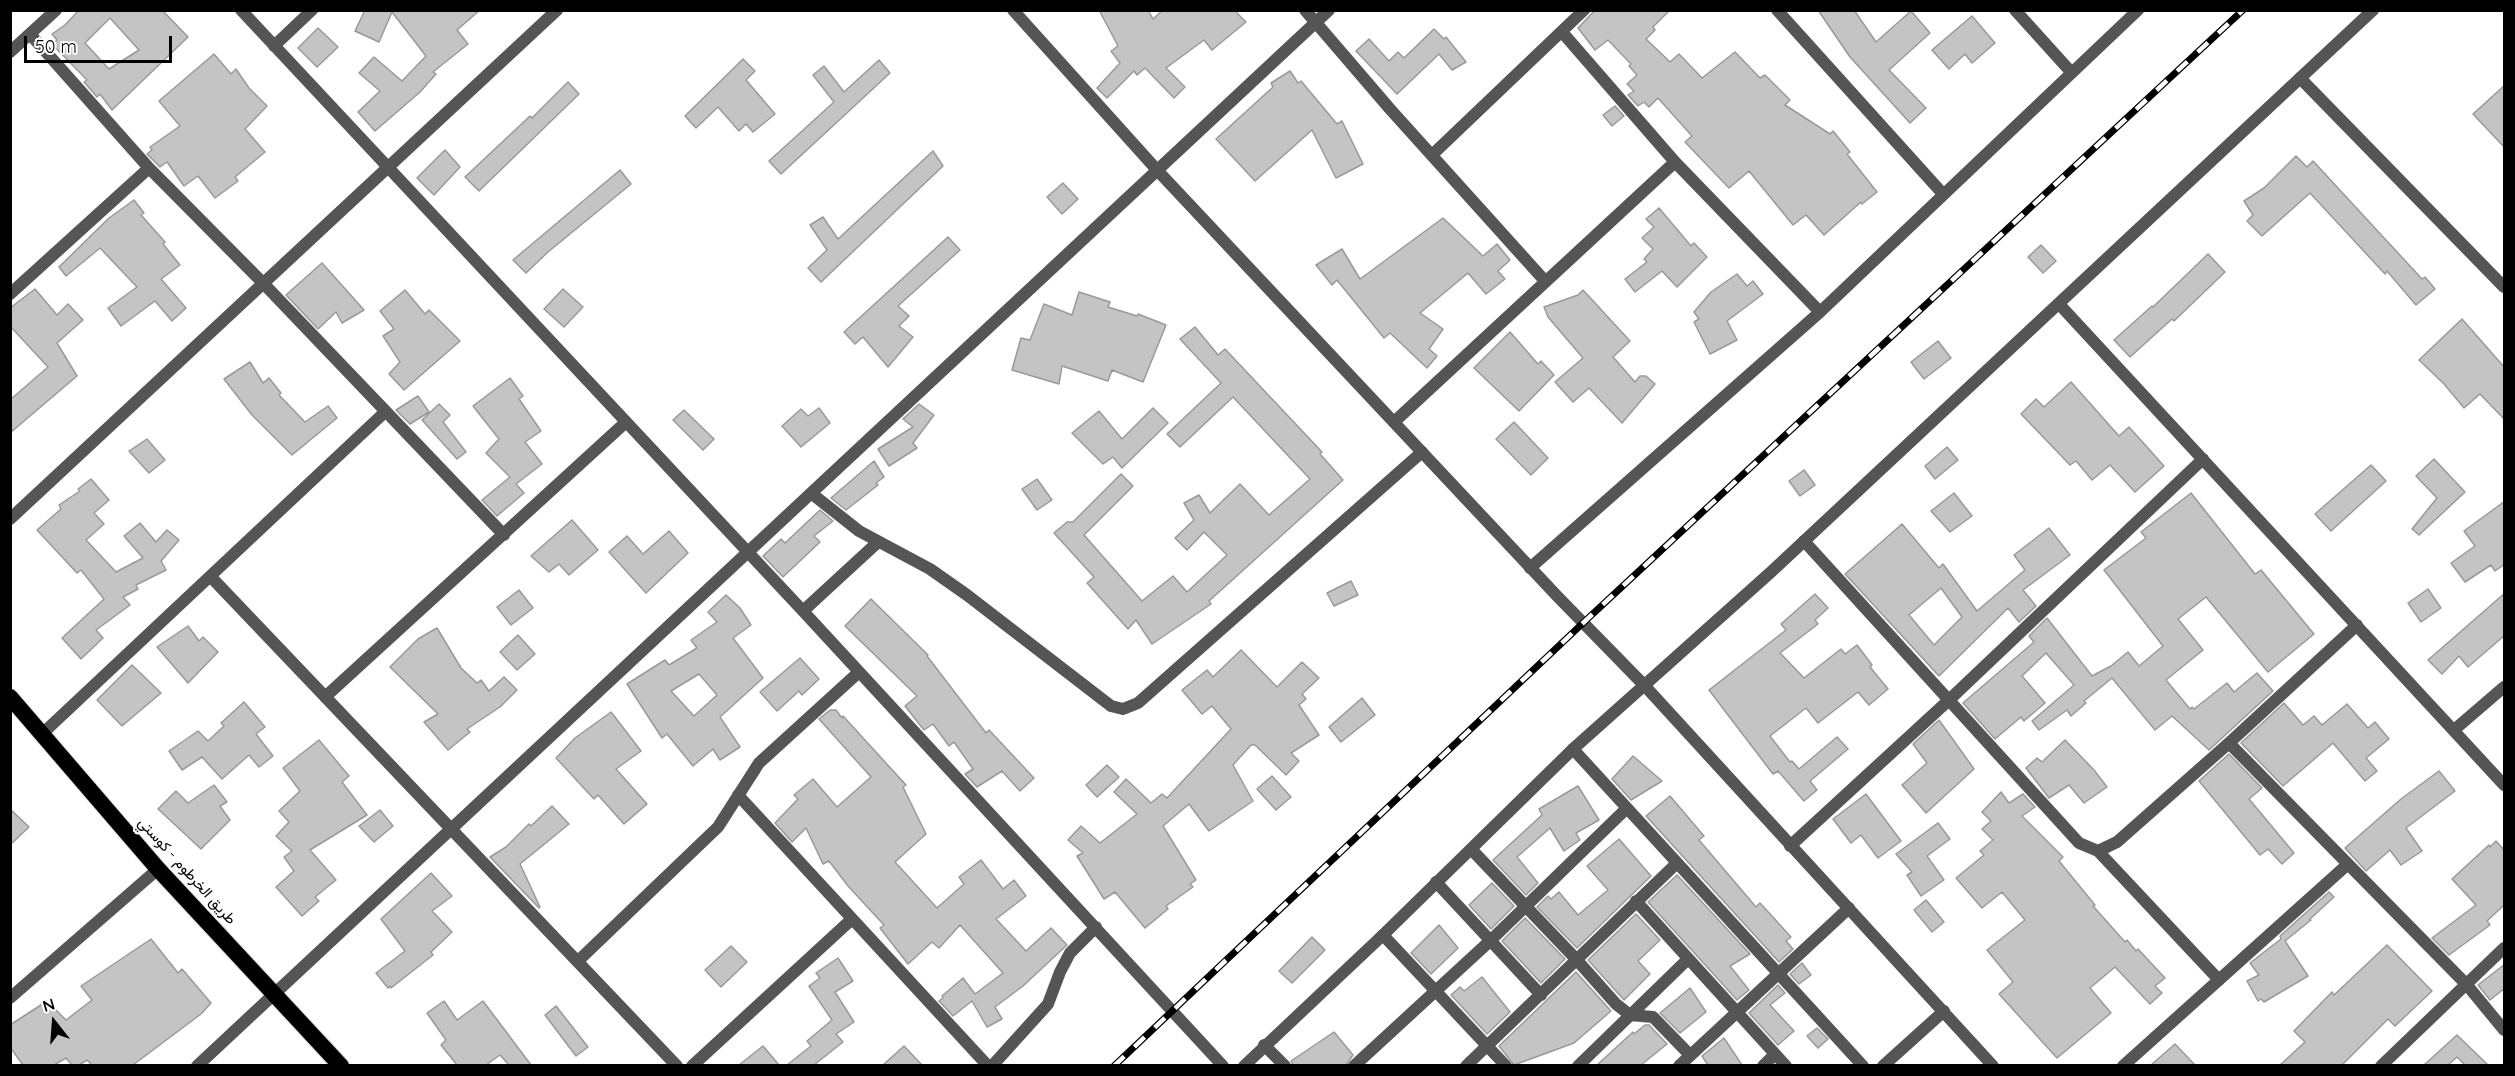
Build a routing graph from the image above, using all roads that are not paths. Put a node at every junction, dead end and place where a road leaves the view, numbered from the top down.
1 (56, 10) edge
2 (241, 10) edge
3 (312, 10) edge
4 (557, 10) edge
5 (1013, 10) edge
6 (1305, 10) edge
7 (1329, 10) edge
8 (1584, 10) edge
9 (1776, 10) edge
10 (2015, 10) edge
11 (2138, 10) edge
12 (2373, 10) edge
13 (1316, 23) junction
14 (1562, 32) junction
15 (30, 34) junction
16 (274, 46) junction
17 (10, 52) edge
18 (2071, 72) junction
19 (2300, 78) junction
20 (1432, 154) junction
21 (1675, 162) junction
22 (149, 168) junction
23 (388, 168) junction
24 (1157, 170) junction
25 (1943, 195) junction
26 (1545, 281) junction
27 (264, 284) junction
28 (2505, 287) edge
29 (10, 294) edge
30 (2059, 304) junction
31 (1820, 312) junction
32 (385, 412) junction
33 (626, 422) junction
34 (1394, 422) junction
35 (1422, 452) junction
36 (2203, 459) junction
37 (811, 493) junction
38 (10, 519) edge
39 (504, 535) junction
40 (1804, 541) junction
41 (878, 542) junction
42 (747, 552) junction
43 (1530, 568) junction
44 (211, 577) junction
45 (803, 611) junction
46 (2357, 625) junction
47 (859, 672) junction
48 (1644, 685) junction
49 (2505, 687) edge
50 (10, 697) edge
51 (325, 697) junction
52 (1949, 700) junction
53 (2454, 730) junction
54 (42, 734) junction
55 (2229, 743) junction
56 (1573, 749) junction
57 (2505, 785) edge
58 (738, 795) junction
59 (1627, 808) junction
60 (451, 828) junction
61 (1791, 846) junction
62 (1471, 849) junction
63 (2097, 851) junction
64 (1677, 863) junction
65 (2348, 864) junction
66 (158, 868) junction
67 (1436, 882) junction
68 (1636, 901) junction
69 (1525, 907) junction
70 (1849, 908) junction
71 (852, 919) junction
72 (1096, 927) junction
73 (1383, 935) junction
74 (1491, 940) junction
75 (2505, 948) edge
76 (1576, 959) junction
77 (1688, 959) junction
78 (578, 961) junction
79 (1778, 974) junction
80 (2219, 980) junction
81 (2467, 985) junction
82 (1436, 991) junction
83 (275, 993) junction
84 (1541, 995) junction
85 (10, 998) edge
86 (1944, 1011) junction
87 (1737, 1012) junction
88 (1630, 1016) junction
89 (2505, 1030) edge
90 (1264, 1045) junction
91 (1487, 1046) junction
92 (1775, 1054) junction
93 (1690, 1055) junction
94 (1583, 1064) edge
95 (197, 1065) edge
96 (341, 1065) edge
97 (677, 1065) edge
98 (692, 1065) edge
99 (990, 1065) edge
100 (1223, 1065) edge
101 (1244, 1065) edge
102 (1285, 1065) edge
103 (1354, 1065) edge
104 (1466, 1065) edge
105 (1506, 1065) edge
106 (1679, 1065) edge
107 (1762, 1065) edge
108 (1786, 1065) edge
109 (1863, 1065) edge
110 (1883, 1065) edge
111 (1993, 1065) edge
112 (2123, 1065) edge
113 (2381, 1065) edge

1 - 15 street
2 - 16 street
3 - 16 street
4 - 23 street
5 - 24 street
6 - 13 street
7 - 13 street
8 - 14 street
9 - 25 street
10 - 18 street
11 - 18 street
12 - 19 street
13 - 20 street
13 - 24 street
14 - 20 street
14 - 21 street
15 - 17 street
15 - 22 street
16 - 23 street
18 - 25 street
19 - 28 street
19 - 30 street
20 - 26 street
21 - 26 street
21 - 31 street
22 - 27 street
22 - 29 street
23 - 27 street
23 - 33 street
24 - 34 street
24 - 37 street
25 - 31 street
26 - 34 street
27 - 32 street
27 - 38 street
30 - 36 street
30 - 40 street
31 - 43 street
32 - 39 street
32 - 44 street
33 - 39 street
33 - 42 street
34 - 35 street
35 - 41 street
35 - 43 street
36 - 46 street
36 - 52 street
37 - 41 street
37 - 42 street
39 - 51 street
40 - 48 street
40 - 52 street
41 - 45 street
42 - 45 street
42 - 60 street
43 - 48 street
44 - 51 street
44 - 54 street
45 - 47 street
46 - 53 street
46 - 55 street
47 - 58 street
47 - 72 street
48 - 56 street
48 - 61 street
49 - 53 street
50 - 54 highway, طريق الخرطوم - كوستي
51 - 60 street
52 - 61 street
52 - 63 street
53 - 57 street
54 - 66 highway, طريق الخرطوم - كوستي
55 - 63 street
55 - 65 street
56 - 59 street
56 - 62 street
58 - 71 street
58 - 78 street
59 - 64 street
59 - 69 street
60 - 78 street
60 - 83 street
61 - 70 street
62 - 67 street
62 - 69 street
63 - 80 street
64 - 68 street
64 - 79 street
65 - 80 street
65 - 81 street
66 - 83 highway, طريق الخرطوم - كوستي
66 - 85 street
67 - 73 street
67 - 74 street
68 - 76 street
68 - 77 street
69 - 74 street
69 - 76 street
70 - 79 street
70 - 86 street
71 - 98 street
71 - 99 street
72 - 99 street
72 - 100 street
73 - 82 street
73 - 90 street
74 - 82 street
74 - 84 street
75 - 81 street
76 - 84 street
76 - 88 street
77 - 87 street
77 - 88 street
78 - 97 street
79 - 87 street
79 - 109 street
80 - 112 street
81 - 89 street
81 - 113 street
82 - 91 street
82 - 103 street
83 - 95 street
83 - 96 highway, طريق الخرطوم - كوستي
84 - 91 street
86 - 110 street
86 - 111 street
87 - 92 street
87 - 93 street
88 - 93 street
88 - 94 street
90 - 101 street
90 - 102 street
91 - 104 street
91 - 105 street
92 - 107 street
92 - 108 street
93 - 106 street

